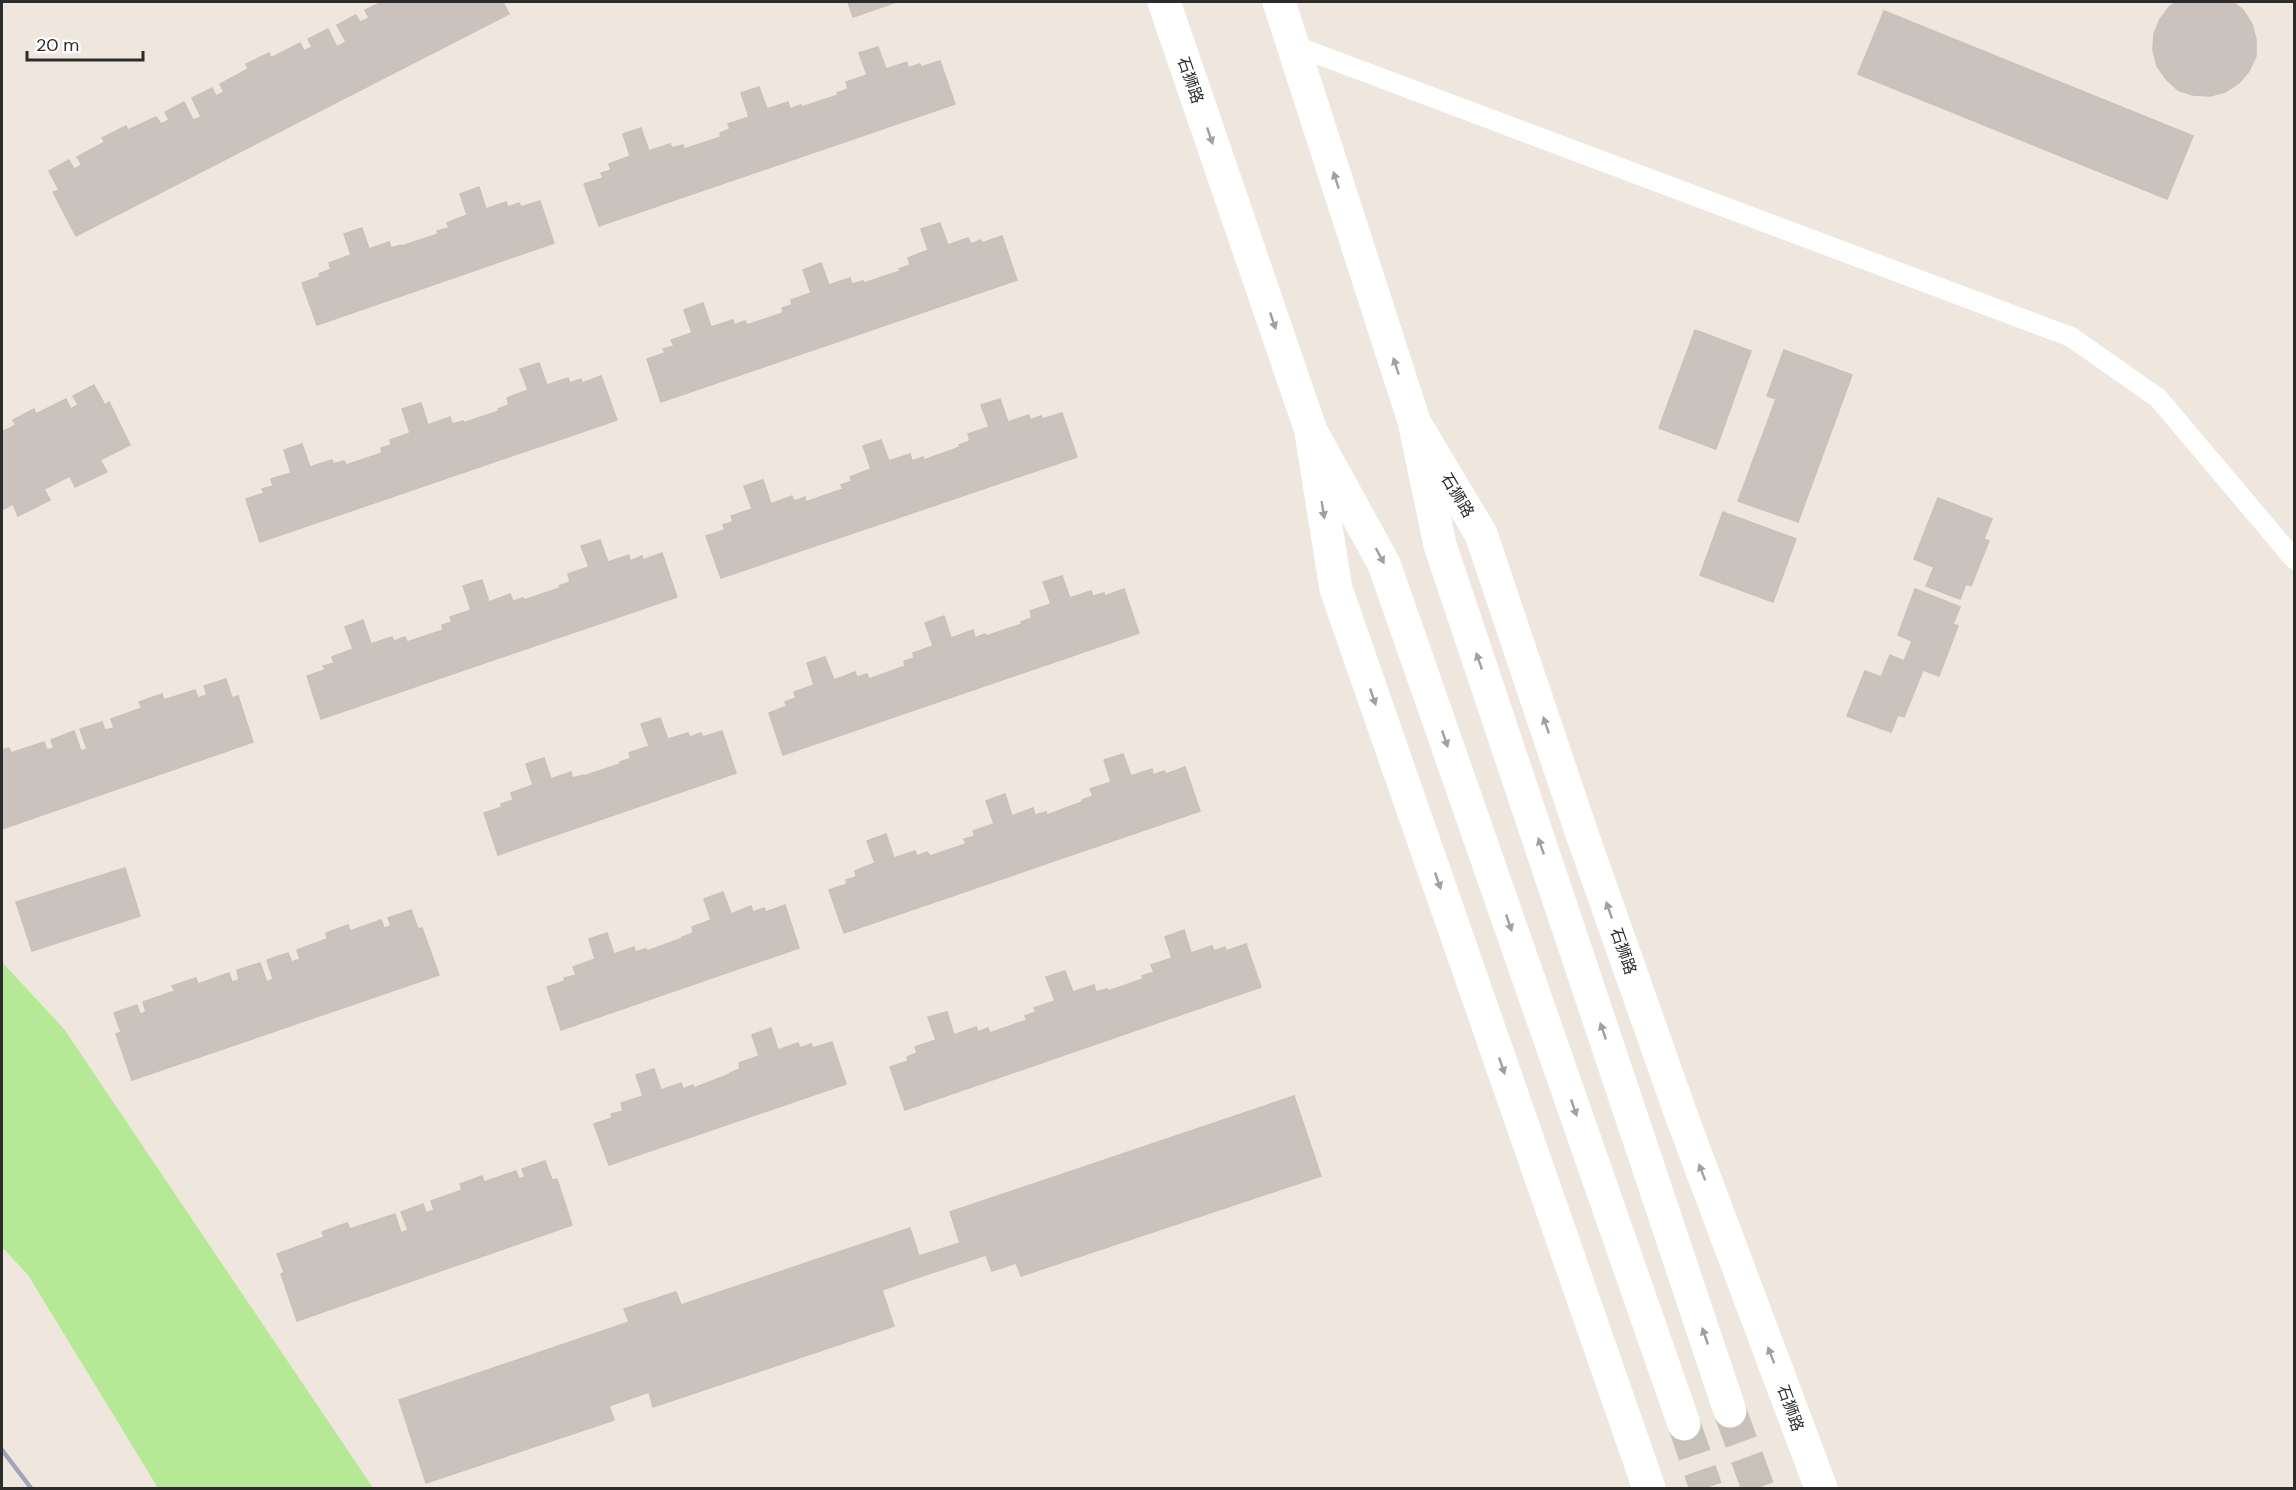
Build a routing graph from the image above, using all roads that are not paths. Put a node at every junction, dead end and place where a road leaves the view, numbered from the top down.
1 (1164, 2) edge
2 (1279, 2) edge
3 (1293, 45) junction
4 (1414, 421) junction
5 (1311, 431) junction
6 (2295, 559) edge
7 (1730, 1411) tunnel mouth
8 (1684, 1424) tunnel mouth
9 (1649, 1488) edge
10 (1821, 1488) edge

1 -> 5 main road, 石狮路
2 - 3 main road, 石狮路
4 -> 3 main road, 石狮路
3 - 6 lane
7 -> 4 main road, 石狮路
10 -> 4 main road, 石狮路
5 -> 8 main road, 石狮路
5 -> 9 main road, 石狮路

